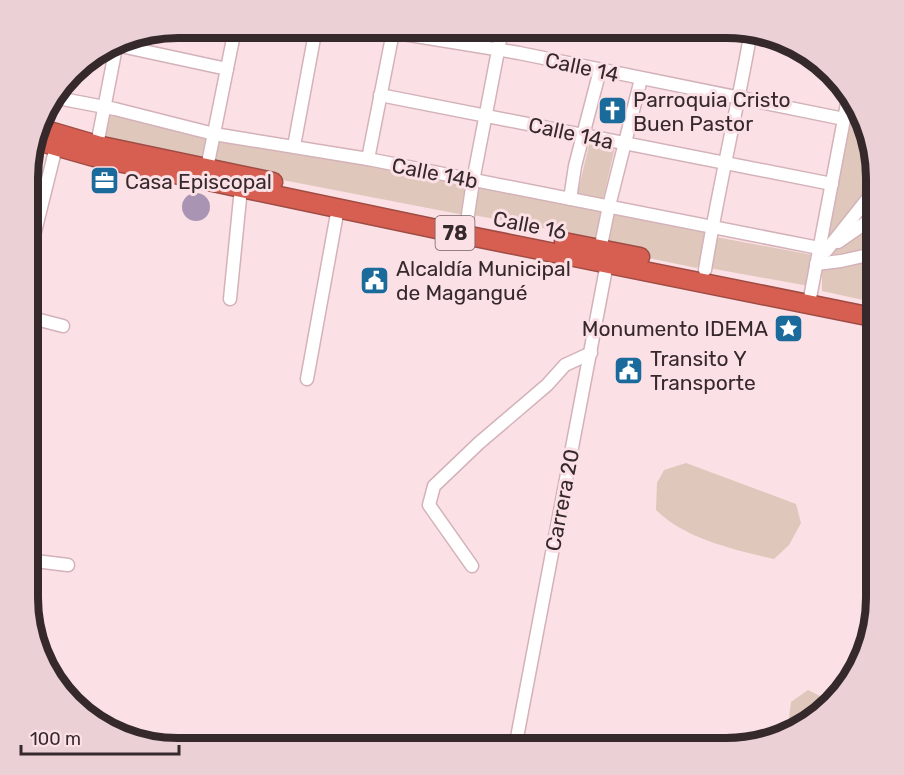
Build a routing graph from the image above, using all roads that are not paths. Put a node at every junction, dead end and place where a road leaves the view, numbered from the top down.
1 (233, 38) edge
2 (314, 38) edge
3 (391, 38) edge
4 (427, 38) edge
5 (500, 38) edge
6 (749, 40) edge
7 (128, 47) edge
8 (498, 50) junction
9 (115, 52) edge
10 (227, 69) junction
11 (600, 70) junction
12 (641, 79) junction
13 (380, 95) junction
14 (62, 99) edge
15 (739, 100) junction
16 (846, 106) edge
17 (104, 107) junction
18 (485, 115) junction
19 (844, 119) junction
20 (46, 131) edge
21 (214, 134) junction
22 (583, 134) junction
23 (42, 142) edge
24 (624, 144) junction
25 (294, 146) junction
26 (56, 147) junction
27 (96, 151) junction
28 (368, 159) junction
29 (724, 162) junction
30 (207, 168) junction
31 (473, 181) junction
32 (832, 184) junction
33 (241, 188) junction
34 (570, 199) junction
35 (866, 201) edge
36 (609, 206) junction
37 (338, 208) junction
38 (38, 220) edge
39 (866, 223) edge
40 (712, 227) junction
41 (465, 229) junction
42 (820, 254) junction
43 (866, 255) edge
44 (604, 257) junction
45 (705, 270) junction
46 (810, 297) junction
47 (230, 299) dead end
48 (866, 305) edge
49 (866, 315) edge
50 (38, 320) edge
51 (63, 326) dead end
52 (591, 353) junction
53 (307, 379) dead end
54 (38, 561) edge
55 (68, 565) dead end
56 (472, 566) dead end
57 (517, 737) edge

1 - 10 street
2 - 25 street
3 - 13 street
4 - 8 street, Calle 14
5 - 8 street
6 - 15 street
7 - 10 street
8 - 11 street, Calle 14
8 - 18 street
9 - 17 street
10 - 21 street
11 - 12 street, Calle 14
11 - 22 street
12 - 15 street, Calle 14
12 - 24 street, Carrera 20
13 - 18 street, Calle 14a
13 - 28 street
14 - 17 street, Calle 14b
15 - 19 street, Calle 14
15 - 29 street
16 - 19 street
17 - 21 street, Calle 14b
17 - 27 street
18 - 22 street, Calle 14a
18 - 31 street
19 - 32 street
20 - 27 highway, Calle 16 / 78
21 - 25 street, Calle 14b
21 - 30 street
22 - 24 street, Calle 14a
22 - 34 street
23 - 26 highway, Calle 16 / 78
24 - 29 street, Calle 14a
24 - 36 street, Carrera 20
25 - 28 street, Calle 14b
26 - 27 highway, Calle 16 / 78
26 - 38 street
27 - 30 highway, Calle 16 / 78
27 - 33 highway, Calle 16 / 78
28 - 31 street, Calle 14b
29 - 32 street, Calle 14a
29 - 40 street
30 - 41 highway, Calle 16 / 78
31 - 34 street, Calle 14b
31 - 41 street
32 - 42 street
33 - 37 highway, Calle 16 / 78
33 - 47 street
34 - 36 street, Calle 14b
35 - 42 street
36 - 40 street, Calle 14b
36 - 44 street, Carrera 20
37 - 41 highway, Calle 16 / 78
37 - 53 street
39 - 42 street
40 - 42 street, Calle 14b
40 - 45 street
41 - 44 highway, Calle 16 / 78
42 - 43 street
42 - 46 street
44 - 45 highway, Calle 16 / 78
44 - 46 highway, Calle 16 / 78
44 - 52 street, Carrera 20
45 - 46 highway, Calle 16 / 78
46 - 48 highway, Calle 16 / 78
46 - 49 highway, Calle 16 / 78
50 - 51 street
52 - 56 street
52 - 57 street, Carrera 20
54 - 55 street

